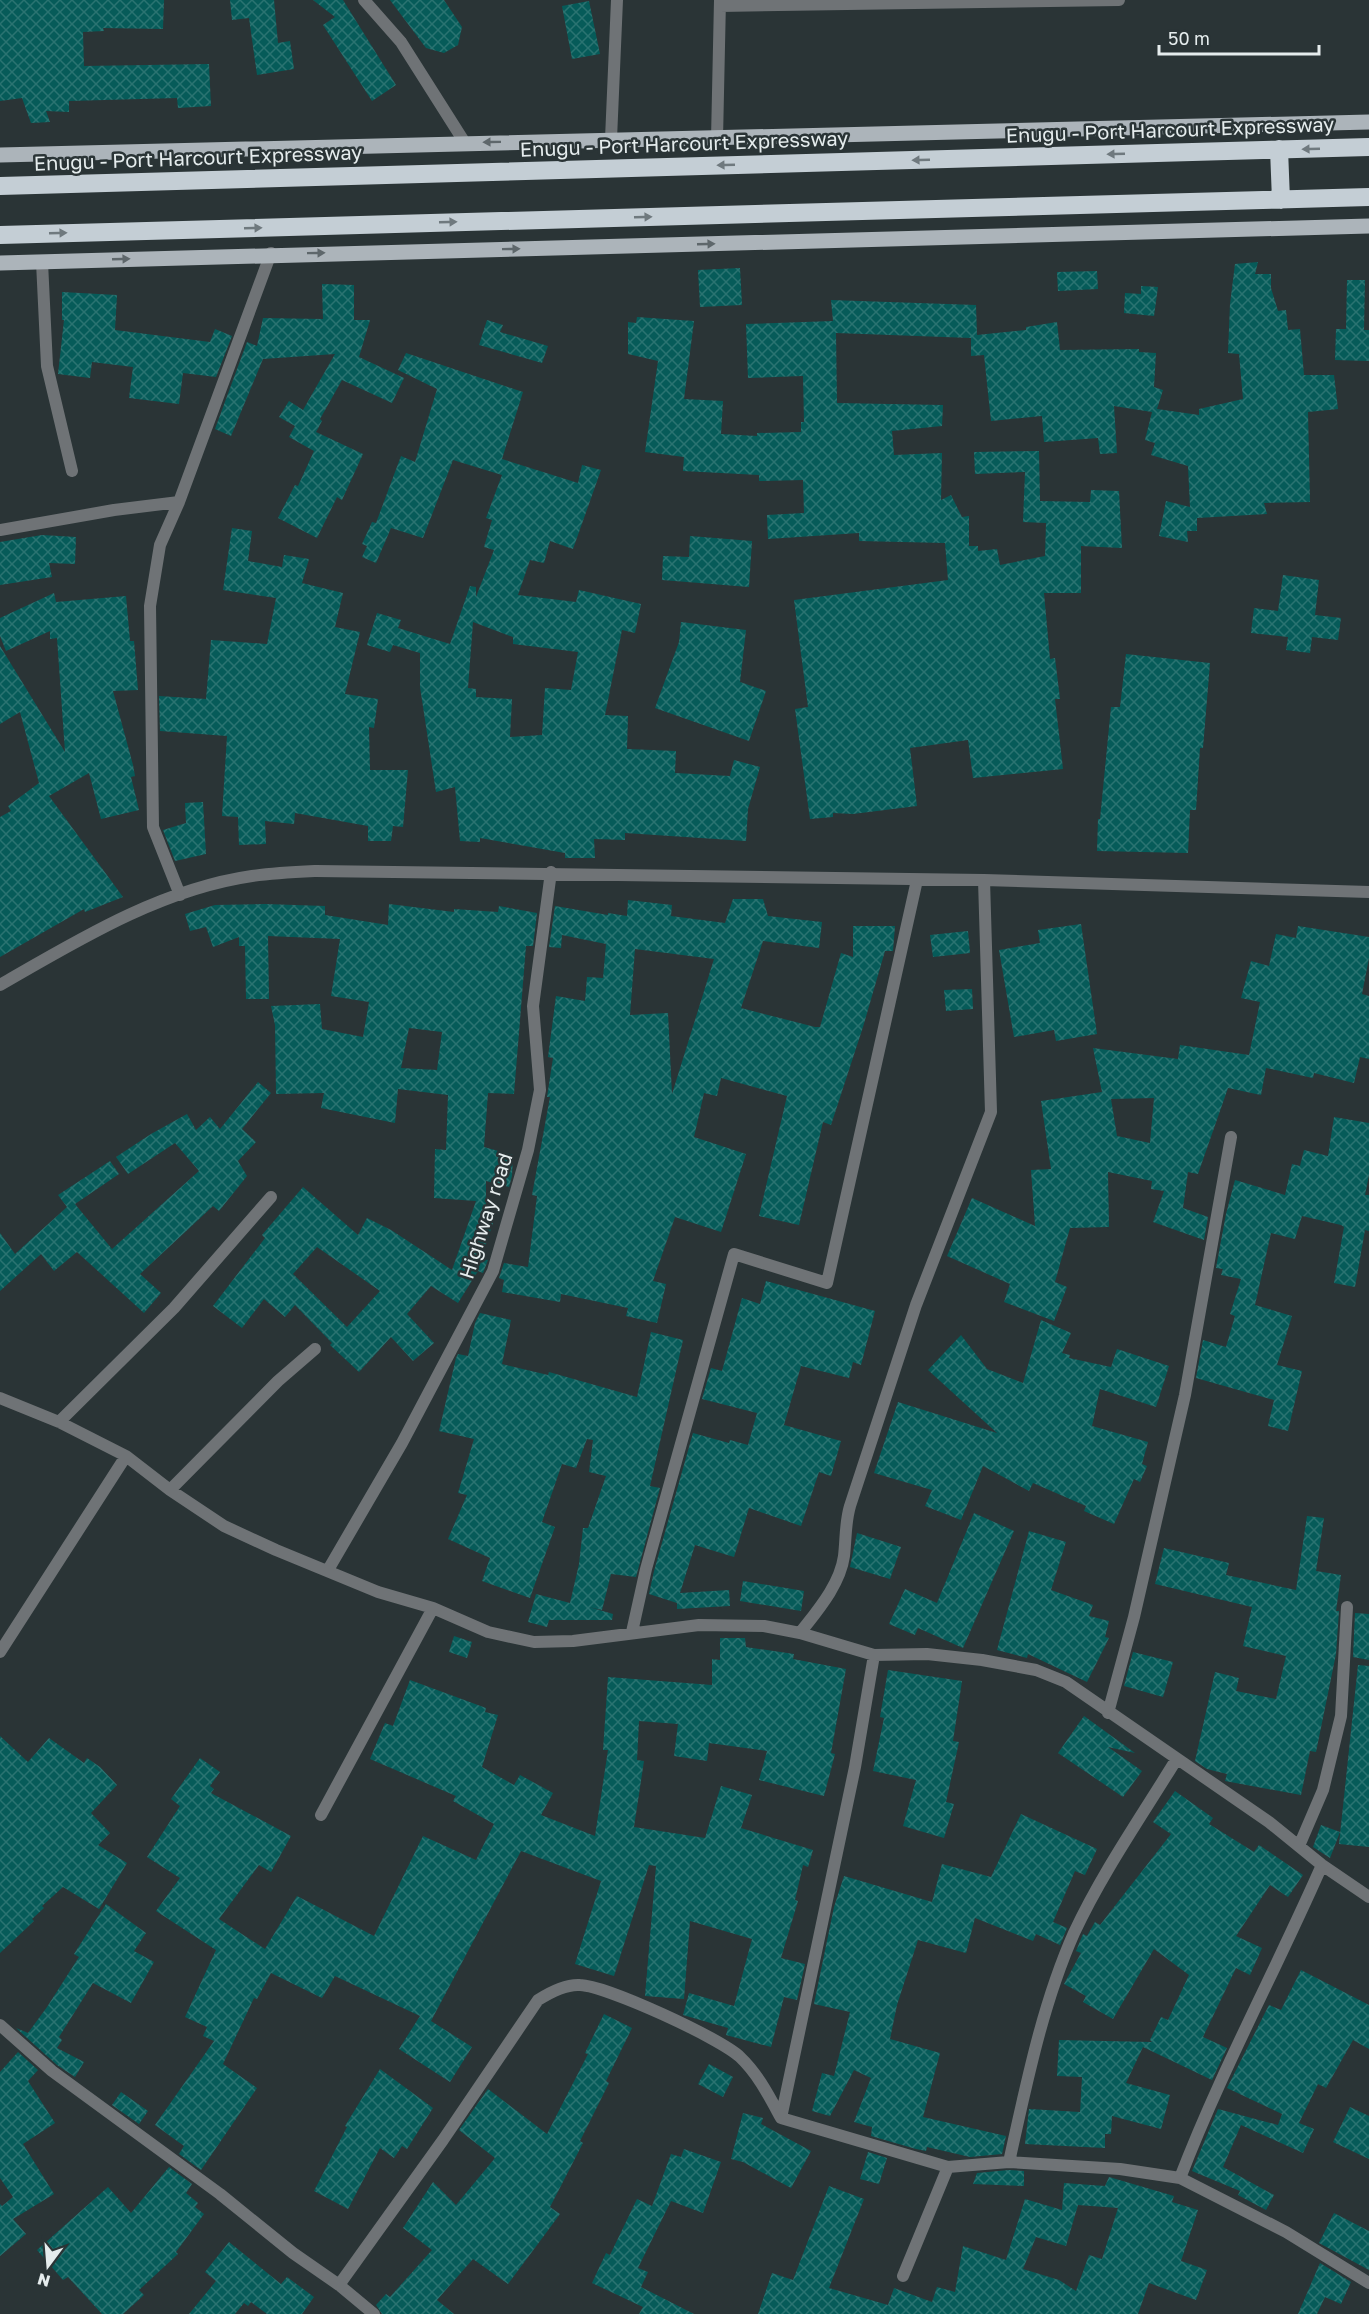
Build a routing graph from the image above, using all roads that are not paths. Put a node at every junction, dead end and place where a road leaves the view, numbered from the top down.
1 (364, 0) edge
2 (616, 0) edge
3 (1119, 0) edge
4 (720, 3) edge
5 (1369, 122) edge
6 (611, 139) junction
7 (717, 139) junction
8 (465, 143) junction
9 (1369, 147) edge
10 (1279, 149) junction
11 (0, 155) edge
12 (0, 186) edge
13 (1369, 197) edge
14 (1281, 200) junction
15 (1369, 225) edge
16 (0, 235) edge
17 (271, 254) junction
18 (42, 261) junction
19 (0, 263) edge
20 (72, 471) dead end
21 (179, 502) junction
22 (0, 530) edge
23 (551, 872) junction
24 (917, 880) junction
25 (984, 880) junction
26 (1369, 892) edge
27 (180, 895) junction
28 (0, 985) edge
29 (1231, 1137) dead end
30 (271, 1197) dead end
31 (315, 1348) dead end
32 (0, 1398) edge
33 (59, 1422) junction
34 (126, 1456) junction
35 (170, 1490) junction
36 (328, 1570) junction
37 (1347, 1607) dead end
38 (433, 1608) junction
39 (632, 1632) junction
40 (800, 1633) junction
41 (0, 1652) edge
42 (874, 1655) junction
43 (1108, 1713) junction
44 (1176, 1760) junction
45 (321, 1815) dead end
46 (1299, 1846) junction
47 (1322, 1865) junction
48 (1369, 1897) edge
49 (0, 2025) edge
50 (781, 2118) junction
51 (1009, 2162) junction
52 (948, 2167) junction
53 (1180, 2178) junction
54 (903, 2276) dead end
55 (1369, 2283) edge
56 (339, 2285) junction
57 (374, 2314) edge

1 - 8 street
2 - 6 street
3 - 4 street
4 - 7 street
5 - 7 main road, Enugu - Port Harcourt Expressway
6 - 7 main road, Enugu - Port Harcourt Expressway
6 -> 8 main road, Enugu - Port Harcourt Expressway
8 - 11 main road, Enugu - Port Harcourt Expressway
9 -> 10 highway, Enugu - Port Harcourt Expressway
10 -> 12 highway, Enugu - Port Harcourt Expressway
10 - 14 highway
13 - 14 highway
16 -> 14 highway
17 -> 15 main road
18 -> 17 main road
17 - 21 street
18 - 19 main road
18 - 20 street
21 - 22 street
21 - 27 street
23 - 24 street
23 - 27 street
23 - 36 street, Highway road
24 - 25 street
24 - 39 street
25 - 26 street
25 - 40 street
27 - 28 street
29 - 43 street
30 - 33 street
31 - 35 street
32 - 33 street
33 - 34 street
34 - 35 street
34 - 41 street
35 - 36 street
36 - 38 street
37 - 46 street
38 - 39 street
38 - 45 street
39 - 40 street
40 - 42 street
42 - 43 street
42 - 50 street
43 - 44 street
44 - 46 street
44 - 51 street
46 - 47 street
47 - 48 street
47 - 53 street
49 - 56 street
50 - 52 street
50 - 56 street
51 - 52 street
51 - 53 street
52 - 54 street
53 - 55 street
56 - 57 street

